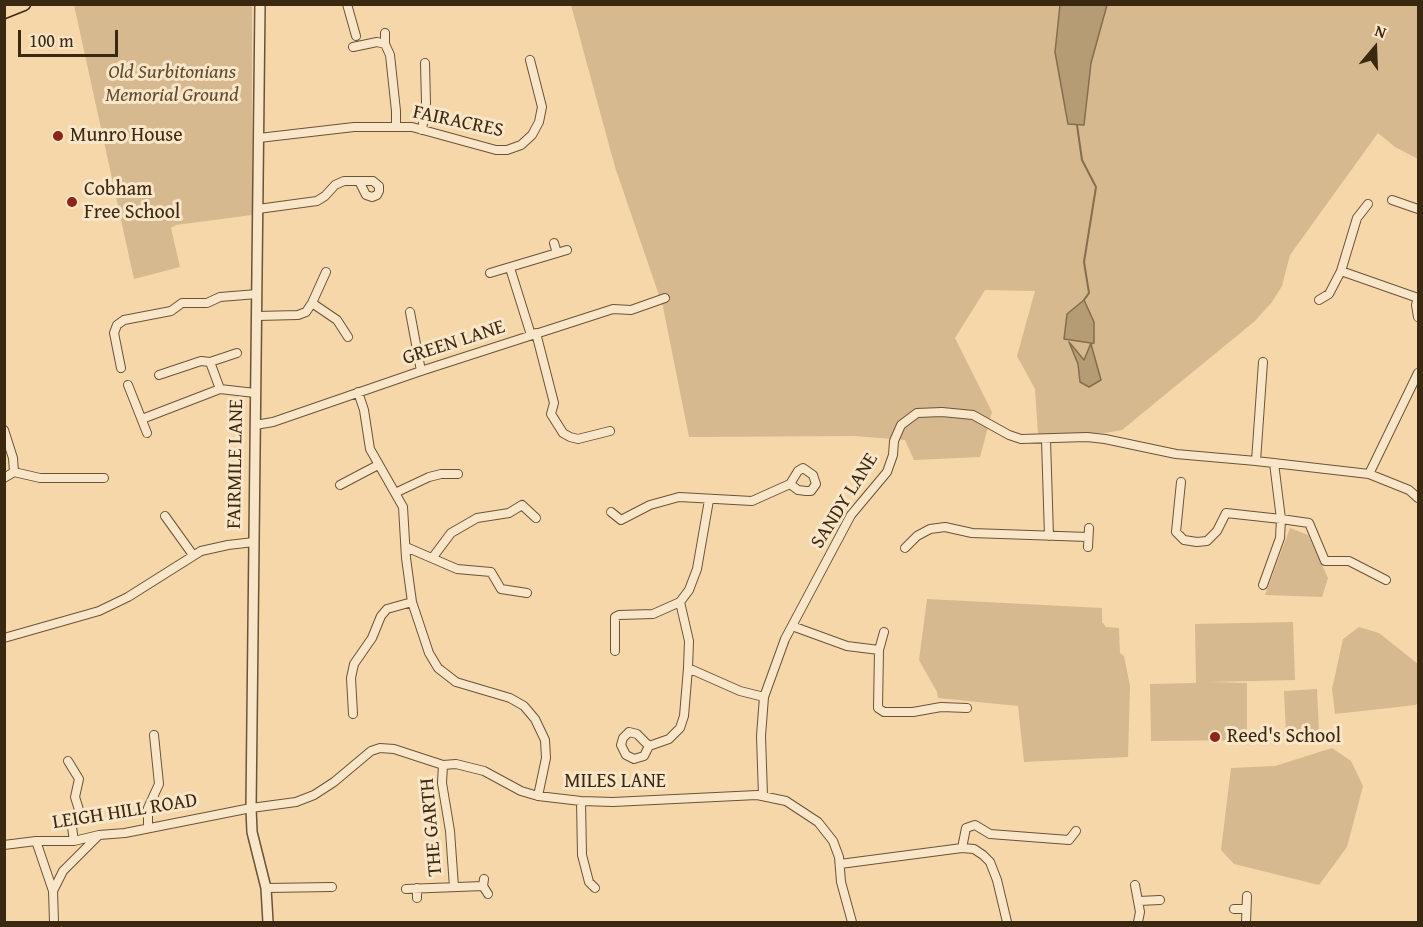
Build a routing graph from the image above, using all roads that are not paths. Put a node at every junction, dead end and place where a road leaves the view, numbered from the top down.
1 (24, 4) edge
2 (260, 4) edge
3 (347, 4) edge
4 (4, 12) edge
5 (385, 33) dead end
6 (356, 36) dead end
7 (385, 44) junction
8 (353, 47) dead end
9 (530, 60) dead end
10 (425, 63) dead end
11 (396, 126) junction
12 (422, 130) junction
13 (259, 138) junction
14 (360, 183) dead end
15 (1392, 200) dead end
16 (1368, 204) dead end
17 (258, 209) junction
18 (1419, 209) edge
19 (554, 243) dead end
20 (567, 250) dead end
21 (557, 253) junction
22 (510, 268) junction
23 (1341, 271) junction
24 (326, 272) dead end
25 (490, 273) dead end
26 (257, 294) junction
27 (664, 298) dead end
28 (1418, 298) edge
29 (1319, 300) dead end
30 (312, 303) junction
31 (410, 312) dead end
32 (257, 316) junction
33 (1419, 317) edge
34 (534, 334) junction
35 (348, 337) dead end
36 (237, 353) dead end
37 (210, 362) junction
38 (1263, 362) dead end
39 (121, 368) dead end
40 (422, 370) junction
41 (1419, 373) edge
42 (159, 375) dead end
43 (128, 385) dead end
44 (220, 389) junction
45 (358, 392) junction
46 (255, 393) junction
47 (142, 419) junction
48 (255, 425) junction
49 (4, 430) edge
50 (610, 431) dead end
51 (147, 433) dead end
52 (1046, 440) junction
53 (1256, 461) junction
54 (1274, 463) junction
55 (378, 465) junction
56 (14, 472) junction
57 (458, 474) dead end
58 (1369, 474) junction
59 (4, 478) edge
60 (104, 478) dead end
61 (1181, 482) dead end
62 (790, 484) dead end
63 (340, 485) dead end
64 (395, 493) junction
65 (1419, 498) edge
66 (709, 500) junction
67 (611, 513) dead end
68 (165, 516) dead end
69 (536, 518) dead end
70 (1281, 519) junction
71 (1089, 528) dead end
72 (1049, 536) junction
73 (1088, 537) junction
74 (254, 542) junction
75 (406, 547) junction
76 (1088, 547) dead end
77 (906, 548) dead end
78 (193, 555) junction
79 (433, 557) junction
80 (1386, 580) dead end
81 (1263, 585) dead end
82 (527, 593) dead end
83 (412, 602) junction
84 (680, 602) junction
85 (792, 626) junction
86 (884, 632) dead end
87 (4, 638) edge
88 (879, 650) junction
89 (615, 651) dead end
90 (688, 668) junction
91 (764, 697) junction
92 (954, 708) junction
93 (967, 708) dead end
94 (353, 714) dead end
95 (956, 719) dead end
96 (154, 735) dead end
97 (649, 746) dead end
98 (68, 761) dead end
99 (443, 765) junction
100 (538, 796) junction
101 (763, 796) junction
102 (580, 801) junction
103 (251, 808) junction
104 (148, 827) junction
105 (1076, 831) dead end
106 (99, 835) junction
107 (36, 841) junction
108 (74, 841) junction
109 (4, 845) edge
110 (962, 848) junction
111 (840, 864) junction
112 (1135, 885) dead end
113 (485, 886) dead end
114 (332, 887) dead end
115 (454, 887) junction
116 (266, 888) junction
117 (417, 888) junction
118 (595, 888) dead end
119 (405, 889) dead end
120 (52, 891) junction
121 (1247, 896) dead end
122 (417, 898) dead end
123 (1160, 900) dead end
124 (1139, 901) junction
125 (1234, 909) dead end
126 (1246, 909) junction
127 (54, 922) edge
128 (268, 922) edge
129 (852, 922) edge
130 (1007, 922) edge
131 (1138, 922) edge
132 (1246, 922) edge

1 - 4 main road
2 - 13 street, FAIRMILE LANE
3 - 6 street
5 - 7 street
7 - 8 street
7 - 11 street
9 - 12 street, FAIRACRES
10 - 12 street
11 - 12 street, FAIRACRES
11 - 13 street, FAIRACRES
13 - 17 street, FAIRMILE LANE
14 - 17 street
15 - 18 street
16 - 23 street
17 - 26 street, FAIRMILE LANE
19 - 21 street
20 - 21 street
21 - 22 street
22 - 25 street
22 - 34 street
23 - 28 street
23 - 29 street
24 - 30 street
26 - 32 street, FAIRMILE LANE
26 - 39 street
27 - 34 street, GREEN LANE
28 - 33 street
30 - 32 street
30 - 35 street
31 - 40 street
32 - 46 street, FAIRMILE LANE
34 - 40 street, GREEN LANE
34 - 50 street
36 - 37 street
37 - 42 street
37 - 44 street
38 - 53 street
40 - 45 street, GREEN LANE
41 - 58 street
43 - 47 street
44 - 46 street
44 - 47 street
45 - 48 street, GREEN LANE
45 - 55 street
46 - 48 street, FAIRMILE LANE
47 - 51 street
48 - 74 street, FAIRMILE LANE
49 - 56 street
52 - 53 street, SANDY LANE
52 - 72 street
52 - 85 street, SANDY LANE
53 - 54 street, SANDY LANE
54 - 58 street, SANDY LANE
54 - 70 street
55 - 63 street
55 - 64 street
56 - 59 street
56 - 60 street
57 - 64 street
58 - 65 street, SANDY LANE
61 - 70 street
62 - 66 street
64 - 75 street
66 - 67 street
66 - 84 street
68 - 78 street
69 - 79 street
70 - 80 street
70 - 81 street
71 - 73 street
72 - 73 street
72 - 77 street
73 - 76 street
74 - 78 street
74 - 103 street, FAIRMILE LANE
75 - 79 street
75 - 83 street
78 - 87 street
79 - 82 street
83 - 94 street
83 - 100 street
84 - 89 street
84 - 90 street
85 - 88 street
85 - 91 street, SANDY LANE
86 - 88 street
88 - 92 street
90 - 91 street
90 - 97 street
91 - 101 street, SANDY LANE
92 - 93 street
92 - 95 street
96 - 104 street
98 - 108 street
99 - 100 street, MILES LANE
99 - 103 street, MILES LANE
99 - 115 street, THE GARTH
100 - 102 street, MILES LANE
101 - 102 street, MILES LANE
101 - 111 street, MILES LANE
102 - 118 street
103 - 104 street, LEIGH HILL ROAD
103 - 116 street, FAIRMILE LANE
104 - 106 street, LEIGH HILL ROAD
105 - 110 street
106 - 108 street, LEIGH HILL ROAD
106 - 120 street
107 - 108 street, LEIGH HILL ROAD
107 - 109 street, LEIGH HILL ROAD
107 - 120 street
110 - 111 street
110 - 130 street
111 - 129 street, MILES LANE
112 - 124 street
113 - 115 street, THE GARTH
114 - 116 street
115 - 117 street, THE GARTH
116 - 128 street, FAIRMILE LANE
117 - 119 street, THE GARTH
117 - 122 street, THE GARTH
120 - 127 street
121 - 126 street
123 - 124 street
124 - 131 street
125 - 126 street
126 - 132 street

